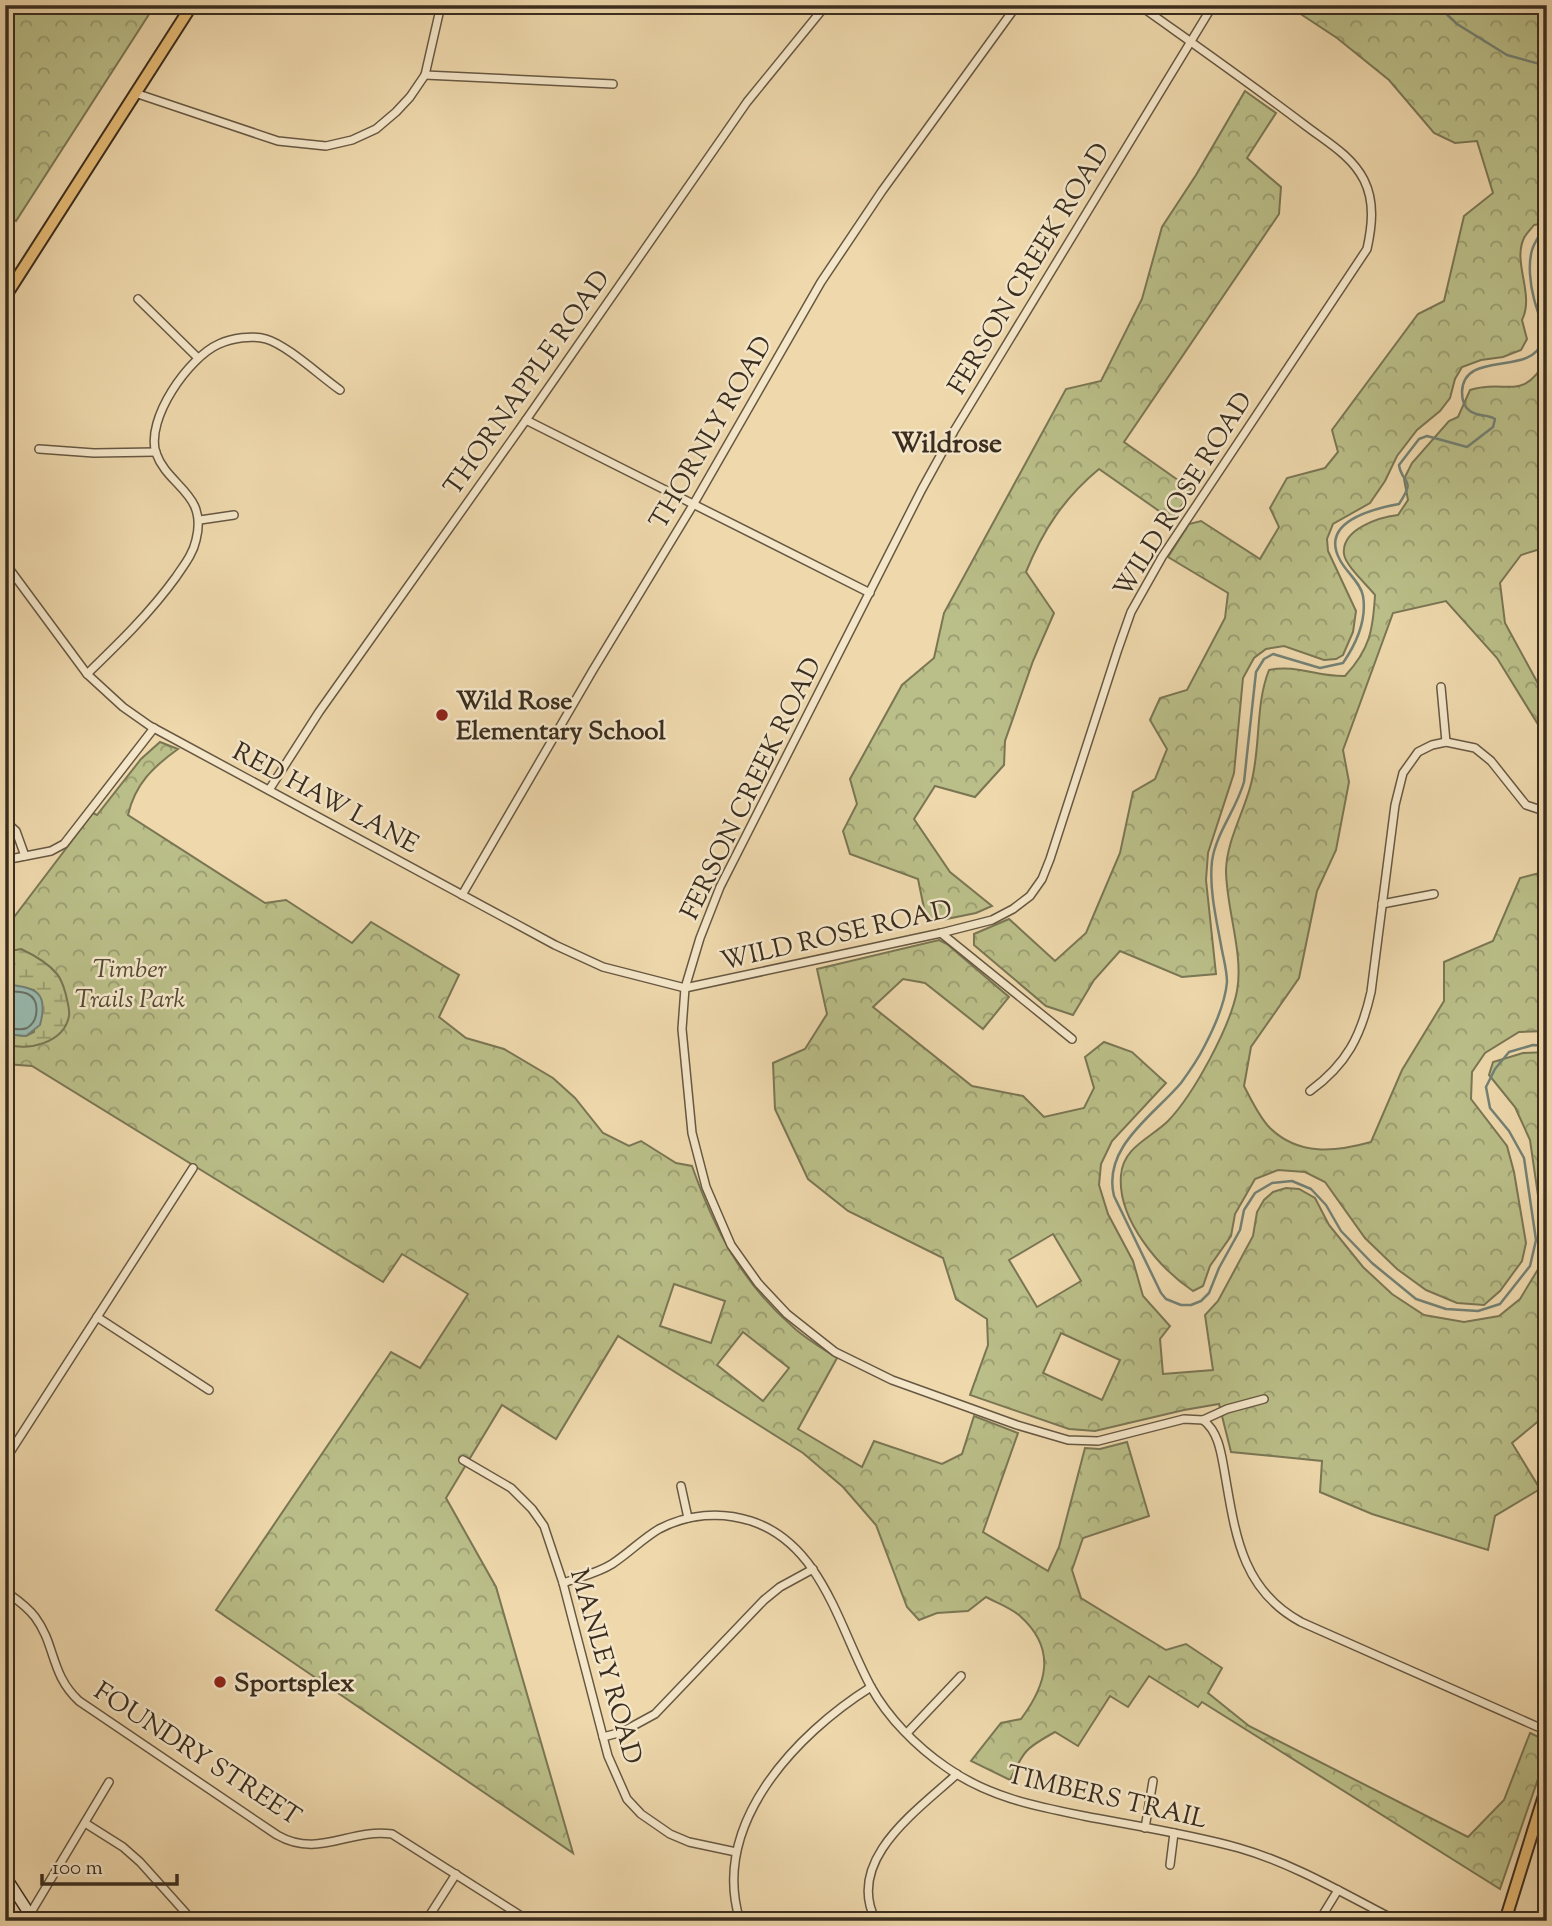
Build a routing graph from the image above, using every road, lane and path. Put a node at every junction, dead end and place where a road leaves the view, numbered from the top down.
1 (192, 5) edge
2 (441, 5) edge
3 (826, 5) edge
4 (1017, 5) edge
5 (1139, 5) edge
6 (1213, 5) edge
7 (1191, 42) junction
8 (425, 75) junction
9 (613, 84) dead end
10 (135, 93) junction
11 (5, 297) edge
12 (138, 299) dead end
13 (198, 358) junction
14 (340, 390) dead end
15 (526, 420) junction
16 (39, 449) dead end
17 (156, 452) junction
18 (693, 505) junction
19 (234, 515) dead end
20 (200, 520) junction
21 (5, 563) edge
22 (870, 593) junction
23 (87, 674) junction
24 (1441, 687) dead end
25 (154, 728) junction
26 (1446, 742) junction
27 (268, 790) junction
28 (1547, 812) edge
29 (5, 821) edge
30 (25, 856) junction
31 (5, 860) edge
32 (1434, 894) dead end
33 (462, 895) junction
34 (1382, 904) junction
35 (941, 933) junction
36 (685, 988) junction
37 (1072, 1039) dead end
38 (1310, 1091) dead end
39 (193, 1168) dead end
40 (97, 1317) junction
41 (209, 1390) dead end
42 (1264, 1399) dead end
43 (1203, 1420) junction
44 (5, 1460) edge
45 (463, 1460) dead end
46 (681, 1486) dead end
47 (688, 1518) junction
48 (813, 1569) junction
49 (564, 1583) junction
50 (5, 1591) edge
51 (961, 1675) dead end
52 (871, 1687) junction
53 (1547, 1731) edge
54 (907, 1733) junction
55 (603, 1737) junction
56 (957, 1774) junction
57 (1153, 1781) dead end
58 (109, 1782) dead end
59 (1547, 1786) edge
60 (85, 1823) junction
61 (1145, 1828) junction
62 (1174, 1833) junction
63 (736, 1852) junction
64 (1170, 1864) dead end
65 (456, 1874) junction
66 (5, 1876) edge
67 (1338, 1890) junction
68 (32, 1917) edge
69 (193, 1921) edge
70 (426, 1921) edge
71 (529, 1921) edge
72 (740, 1921) edge
73 (876, 1921) edge
74 (1319, 1921) edge
75 (1397, 1921) edge
76 (1505, 1921) edge

1 - 10 main road
2 - 8 street
3 - 15 street, THORNAPPLE ROAD
4 - 18 street, THORNLY ROAD
5 - 7 street, WILD ROSE ROAD
6 - 7 street, FERSON CREEK ROAD
7 - 22 street, FERSON CREEK ROAD
7 - 35 street, WILD ROSE ROAD
8 - 9 street
8 - 10 street
10 - 11 main road
12 - 13 street
13 - 14 street
13 - 17 street
15 - 18 street
15 - 27 street, THORNAPPLE ROAD
16 - 17 street
17 - 20 street
18 - 22 street
18 - 33 street, THORNLY ROAD
19 - 20 street
20 - 23 street
21 - 23 street, RED HAW LANE
22 - 36 street, FERSON CREEK ROAD
23 - 25 street, RED HAW LANE
24 - 26 street
25 - 27 street, RED HAW LANE
25 - 30 street
26 - 28 street
26 - 34 street
27 - 33 street, RED HAW LANE
29 - 30 street
30 - 31 street
32 - 34 street
33 - 36 street, RED HAW LANE
34 - 38 street
35 - 36 street, WILD ROSE ROAD
35 - 37 street
36 - 43 street, FERSON CREEK ROAD
39 - 40 street
40 - 41 street
40 - 44 street
42 - 43 street, FERSON CREEK ROAD
43 - 53 street
45 - 49 street, MANLEY ROAD
46 - 47 street
47 - 48 street, TIMBERS TRAIL
47 - 49 street, TIMBERS TRAIL
48 - 52 street, TIMBERS TRAIL
48 - 55 street
49 - 55 street, MANLEY ROAD
50 - 65 street, FOUNDRY STREET
51 - 54 street
52 - 54 street, TIMBERS TRAIL
52 - 63 street
54 - 56 street, TIMBERS TRAIL
55 - 63 street, MANLEY ROAD
56 - 61 street, TIMBERS TRAIL
56 - 73 street
57 - 61 street
58 - 60 street
59 - 76 main road
60 - 68 street
60 - 69 street
61 - 62 street, TIMBERS TRAIL
62 - 64 street
62 - 67 street, TIMBERS TRAIL
63 - 72 street
65 - 70 street
65 - 71 street, FOUNDRY STREET
66 - 68 street
67 - 74 street
67 - 75 street, TIMBERS TRAIL

